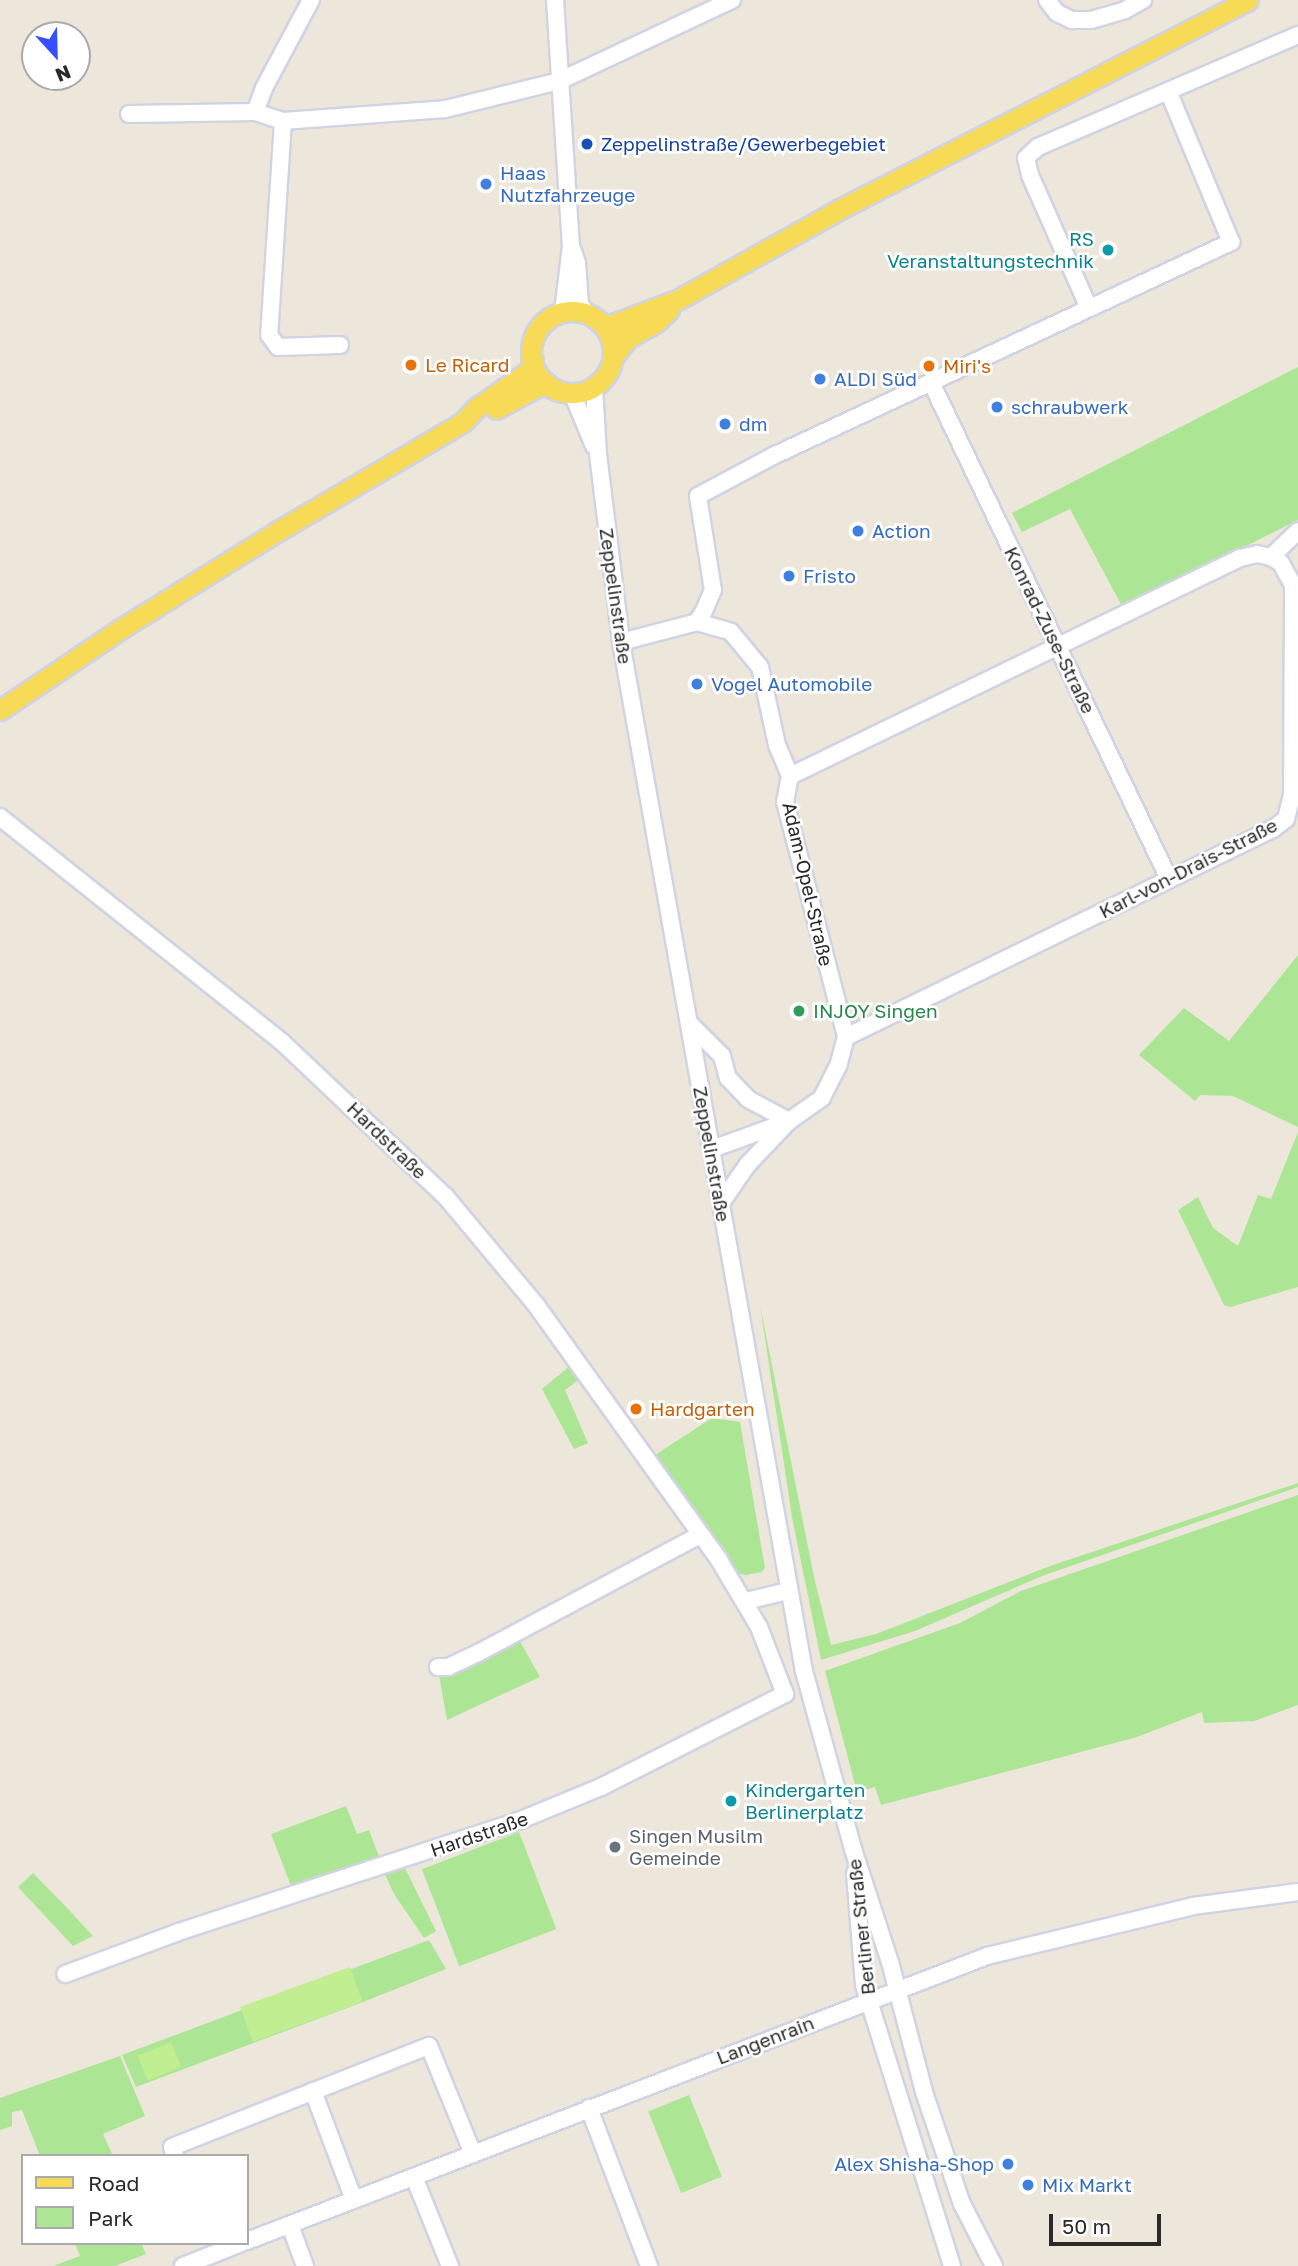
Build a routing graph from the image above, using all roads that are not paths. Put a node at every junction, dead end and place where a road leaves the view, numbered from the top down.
1 (311, 0) edge
2 (555, 0) edge
3 (732, 0) edge
4 (1046, 0) edge
5 (1143, 0) edge
6 (1248, 0) edge
7 (1298, 35) edge
8 (559, 81) junction
9 (1169, 93) junction
10 (255, 112) junction
11 (129, 114) dead end
12 (283, 121) junction
13 (571, 246) junction
14 (680, 299) junction
15 (1088, 306) junction
16 (563, 312) junction
17 (587, 314) junction
18 (605, 327) junction
19 (340, 345) dead end
20 (613, 357) junction
21 (533, 361) junction
22 (931, 382) junction
23 (547, 384) junction
24 (594, 387) junction
25 (572, 393) junction
26 (463, 422) junction
27 (598, 454) junction
28 (1298, 531) edge
29 (1271, 556) junction
30 (697, 622) junction
31 (621, 642) junction
32 (1059, 647) junction
33 (0, 710) edge
34 (790, 776) junction
35 (0, 817) edge
36 (1169, 879) junction
37 (689, 1023) junction
38 (846, 1037) junction
39 (789, 1121) junction
40 (712, 1149) junction
41 (721, 1203) junction
42 (700, 1535) junction
43 (788, 1591) junction
44 (746, 1601) junction
45 (438, 1667) dead end
46 (853, 1849) junction
47 (1298, 1892) edge
48 (65, 1974) dead end
49 (896, 1989) junction
50 (868, 2000) junction
51 (313, 2091) junction
52 (589, 2108) junction
53 (174, 2154) edge
54 (473, 2154) junction
55 (414, 2177) junction
56 (354, 2200) junction
57 (290, 2225) junction
58 (248, 2241) edge
59 (230, 2245) edge
60 (208, 2249) edge
61 (183, 2266) edge
62 (306, 2266) edge
63 (450, 2266) edge
64 (649, 2266) edge
65 (952, 2266) edge
66 (993, 2266) edge

1 - 10 street
2 - 8 street
3 - 8 street
4 - 5 street
6 - 14 main road
7 - 9 street
8 - 12 street
8 - 13 street
9 - 15 street
9 - 15 street
10 - 11 street
10 - 12 street
12 - 19 street
13 - 16 street
13 - 17 street
14 - 18 main road
14 - 20 main road
15 - 22 street
16 - 17 main road
16 - 21 main road
17 - 18 main road
18 - 20 main road
20 - 24 main road
21 - 23 main road
21 - 26 main road
22 - 30 street
22 - 32 street, Konrad-Zuse-Straße
23 - 25 main road
23 - 26 main road
24 - 25 main road
24 - 27 street, Zeppelinstraße
25 - 27 street, Zeppelinstraße
26 - 33 main road
27 - 31 street, Zeppelinstraße
28 - 29 street
29 - 32 street
29 - 36 street, Karl-von-Drais-Straße
30 - 31 street
30 - 34 street, Adam-Opel-Straße
31 - 37 street, Zeppelinstraße
32 - 34 street
32 - 36 street, Konrad-Zuse-Straße
34 - 38 street, Adam-Opel-Straße
35 - 42 street, Hardstraße
36 - 38 street, Karl-von-Drais-Straße
37 - 39 street
37 - 40 street, Zeppelinstraße
38 - 39 street
39 - 40 street
39 - 41 street
40 - 41 street, Zeppelinstraße
41 - 43 street, Zeppelinstraße
42 - 44 street, Hardstraße
42 - 45 street
43 - 44 street
43 - 46 street, Zeppelinstraße
44 - 48 street, Hardstraße
46 - 49 street, Berliner Straße
46 - 50 street, Berliner Straße
47 - 49 street, Langenrain
49 - 50 street, Langenrain
49 - 66 street, Berliner Straße
50 - 52 street, Langenrain
50 - 65 street, Berliner Straße
51 - 53 street
51 - 54 street
51 - 56 street
52 - 54 street, Langenrain
52 - 64 street
54 - 55 street, Langenrain
55 - 56 street, Langenrain
55 - 63 street
56 - 57 street, Langenrain
57 - 58 street, Langenrain
57 - 62 street
59 - 60 street
60 - 61 street

